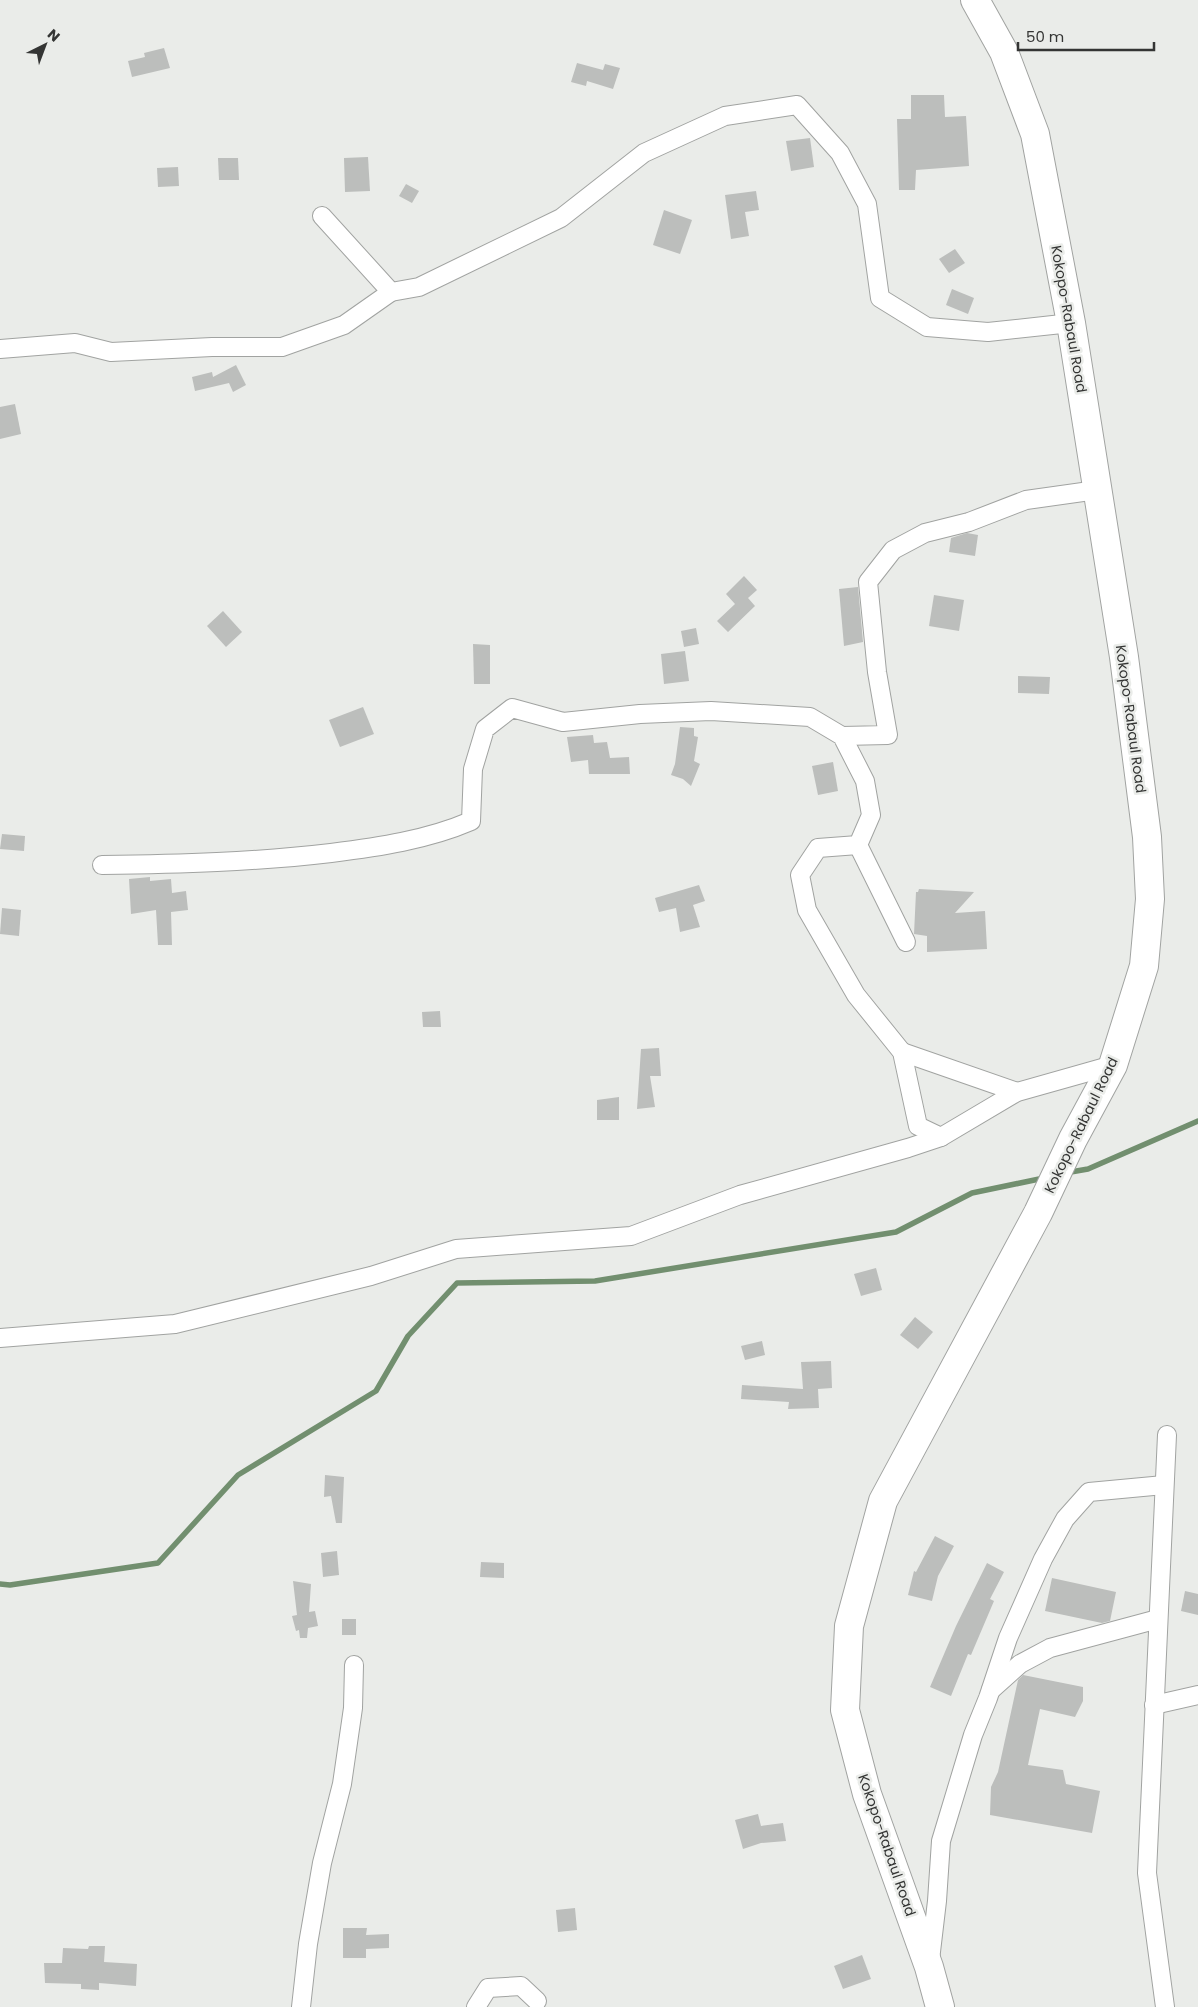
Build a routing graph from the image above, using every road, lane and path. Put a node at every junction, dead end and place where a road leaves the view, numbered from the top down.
1 (975, 0) edge
2 (322, 216) dead end
3 (390, 292) junction
4 (1071, 323) junction
5 (0, 349) edge
6 (1097, 490) junction
7 (842, 736) junction
8 (858, 845) junction
9 (102, 865) dead end
10 (906, 942) dead end
11 (902, 1052) junction
12 (1113, 1066) junction
13 (1017, 1092) junction
14 (941, 1136) junction
15 (0, 1338) edge
16 (1167, 1435) dead end
17 (1164, 1485) junction
18 (1158, 1619) junction
19 (354, 1665) dead end
20 (991, 1690) junction
21 (1198, 1695) edge
22 (1154, 1705) junction
23 (929, 1967) junction
24 (537, 2001) dead end
25 (301, 2007) edge
26 (476, 2007) edge
27 (940, 2007) edge
28 (1165, 2007) edge

1 - 4 main road, Kokopo-Rabaul Road
2 - 3 street
3 - 4 street
3 - 5 street
4 - 6 main road, Kokopo-Rabaul Road
6 - 7 street
6 - 12 main road, Kokopo-Rabaul Road
7 - 8 street
7 - 9 street
8 - 10 street
8 - 11 street
11 - 13 street
11 - 14 street
12 - 13 street
12 - 23 main road, Kokopo-Rabaul Road
13 - 14 street
14 - 15 street
16 - 17 street
17 - 18 street
17 - 20 street
18 - 20 street
18 - 22 street
19 - 25 street
20 - 23 street
21 - 22 street
22 - 28 street
23 - 27 main road, Kokopo-Rabaul Road
24 - 26 street

